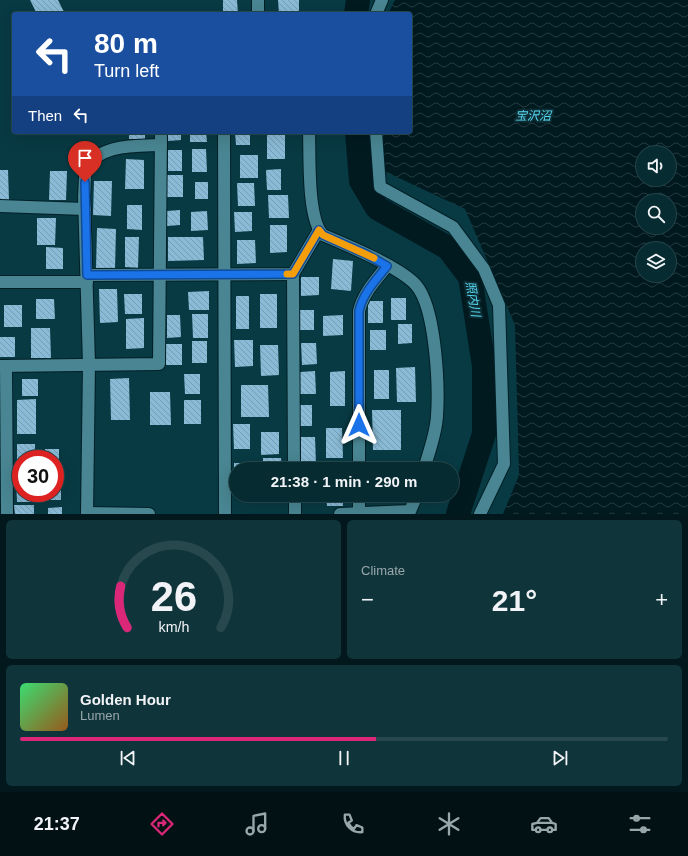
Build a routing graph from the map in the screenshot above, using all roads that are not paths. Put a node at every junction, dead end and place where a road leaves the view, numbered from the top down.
1 (258, 0) edge
2 (382, 0) edge
3 (258, 12) edge
4 (377, 12) edge
5 (161, 134) edge
6 (224, 134) edge
7 (309, 134) edge
8 (376, 134) edge
9 (161, 145) junction
10 (0, 206) edge
11 (85, 209) junction
12 (319, 230) junction
13 (387, 266) junction
14 (224, 274) junction
15 (293, 274) junction
16 (159, 275) junction
17 (87, 278) junction
18 (0, 282) edge
19 (88, 364) junction
20 (3, 366) edge
21 (294, 462) edge
22 (359, 462) edge
23 (426, 462) edge
24 (295, 502) edge
25 (359, 502) edge
26 (414, 502) edge
27 (7, 514) edge
28 (88, 514) edge
29 (149, 514) edge
30 (225, 514) edge
31 (295, 514) edge
32 (340, 514) edge
33 (359, 514) edge
34 (480, 514) edge

1 - 3 street
2 - 4 street
5 - 9 street
6 - 14 street
7 - 12 street
8 - 34 street
9 - 11 street
9 - 16 street
10 - 11 street
11 - 17 street
12 - 13 street
12 - 15 street
13 - 22 street
13 - 23 street
14 - 15 street
14 - 16 street
14 - 30 street
15 - 21 street
16 - 17 street
16 - 19 street
17 - 18 street
17 - 19 street
19 - 20 street
19 - 28 street
20 - 27 street
24 - 31 street
25 - 33 street
26 - 33 street
28 - 29 street
32 - 33 street

